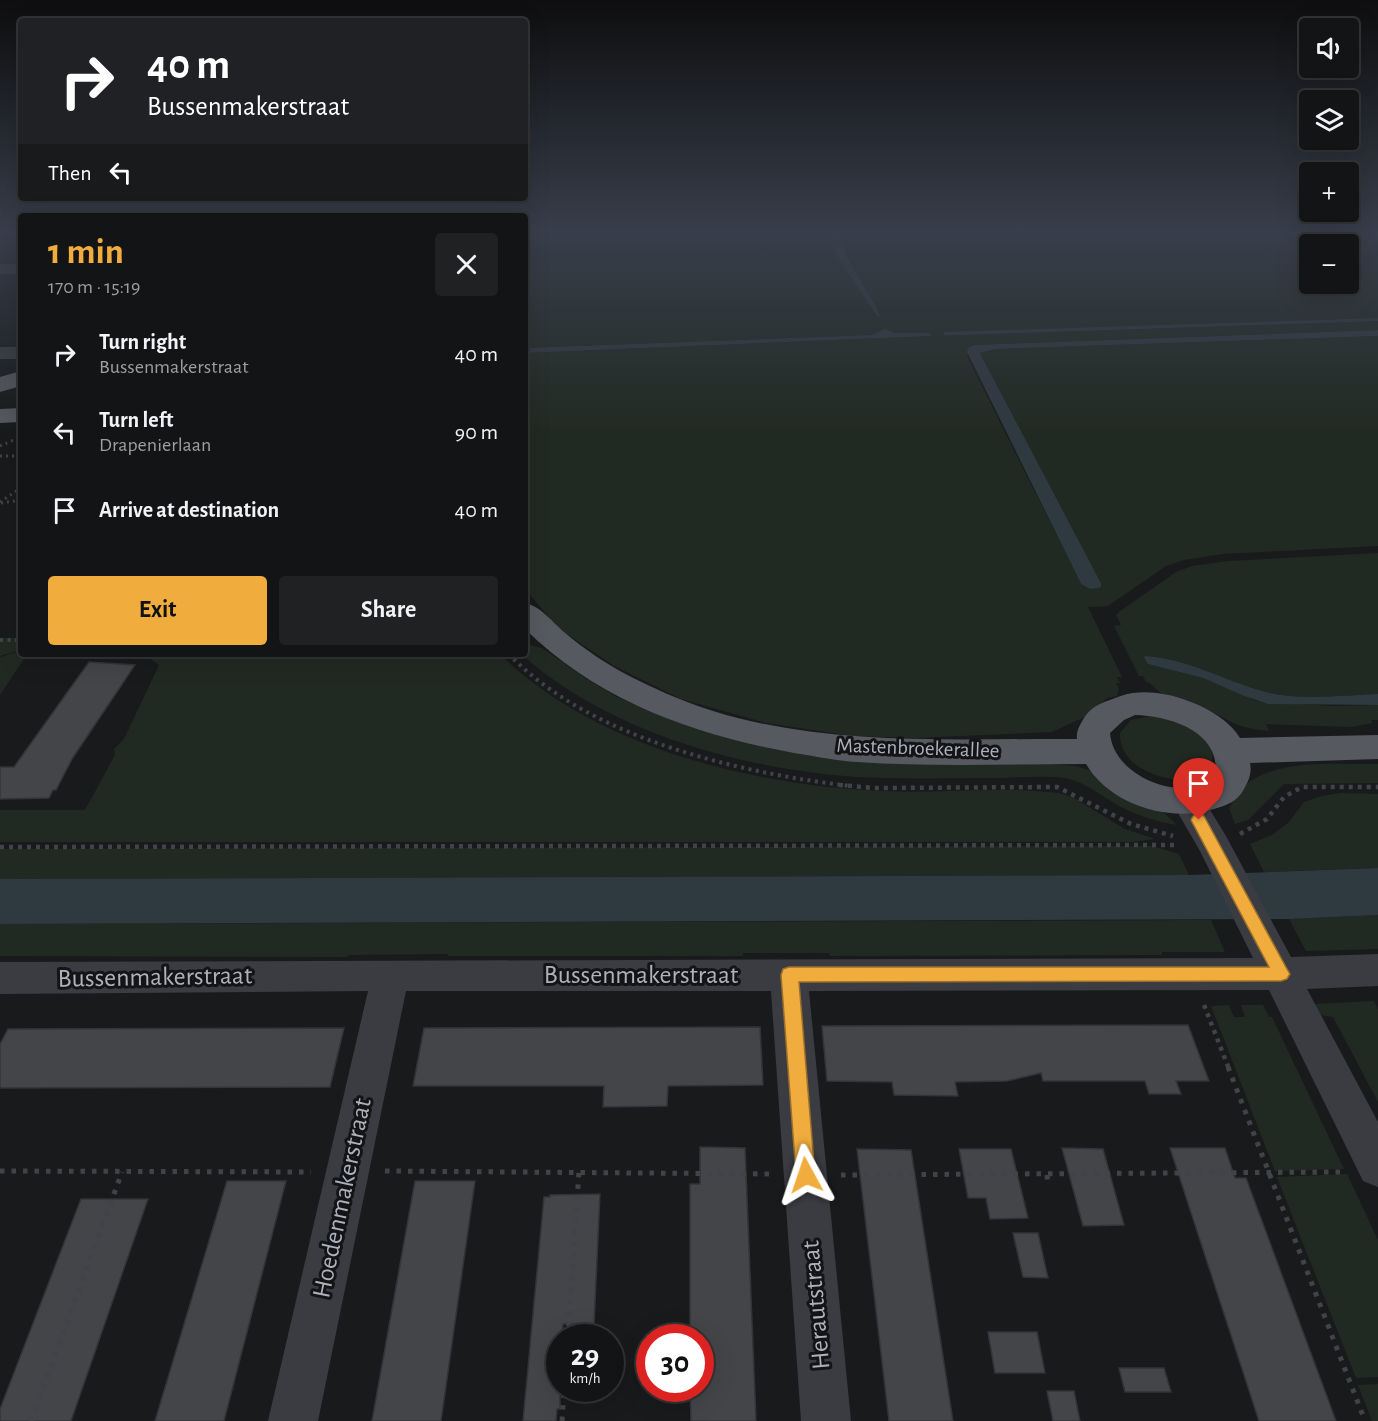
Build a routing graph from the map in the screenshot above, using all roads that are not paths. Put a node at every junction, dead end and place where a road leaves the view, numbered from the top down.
1 (0, 353) edge
2 (18, 353) edge
3 (18, 379) edge
4 (0, 385) edge
5 (528, 615) edge
6 (1378, 747) edge
7 (1231, 751) junction
8 (1095, 752) junction
9 (1187, 801) junction
10 (1378, 970) edge
11 (1281, 974) junction
12 (391, 975) junction
13 (789, 975) junction
14 (0, 979) edge
15 (1362, 1169) edge
16 (293, 1421) edge
17 (826, 1421) edge

1 - 2 street
3 - 4 main road
5 - 8 main road, Mastenbroekerallee
6 - 7 main road
7 - 8 main road
7 - 9 main road
8 - 9 main road
9 - 11 street
10 - 11 street, Bussenmakerstraat
11 - 13 street, Bussenmakerstraat
11 - 15 street
12 - 13 street, Bussenmakerstraat
12 - 14 street, Bussenmakerstraat
12 - 16 street, Hoedenmakerstraat
13 - 17 street, Herautstraat

